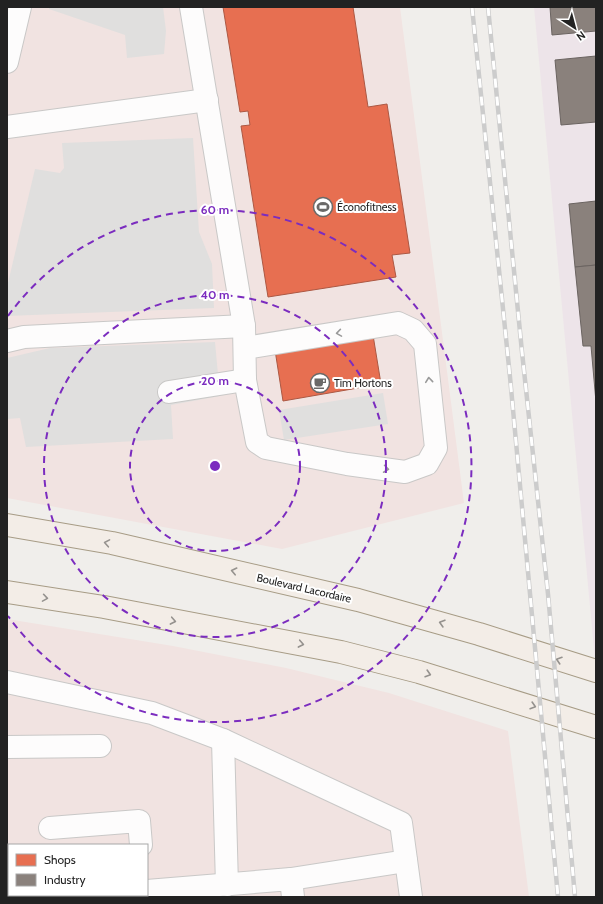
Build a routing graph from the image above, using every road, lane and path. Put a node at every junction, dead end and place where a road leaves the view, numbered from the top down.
1 (20, 7) edge
2 (191, 7) edge
3 (7, 62) edge
4 (207, 100) junction
5 (7, 127) edge
6 (244, 326) junction
7 (7, 341) edge
8 (245, 348) junction
9 (245, 380) junction
10 (170, 392) dead end
11 (7, 525) edge
12 (7, 592) edge
13 (596, 672) edge
14 (7, 682) edge
15 (596, 727) edge
16 (223, 740) junction
17 (7, 746) edge
18 (100, 746) dead end
19 (50, 828) dead end
20 (141, 844) edge
21 (406, 861) junction
22 (227, 885) junction
23 (292, 888) edge
24 (148, 891) edge
25 (411, 897) edge

1 - 3 lane
2 - 4 lane
4 - 5 lane
4 - 6 lane
6 - 7 lane
6 - 8 lane
8 - 9 lane
9 -> 8 lane
9 - 10 lane
13 -> 11 main road, Boulevard Lacordaire
12 -> 15 main road
14 - 16 lane
16 - 21 lane
16 - 22 lane
17 - 18 lane
19 - 20 lane
21 - 23 lane
21 - 25 lane
22 - 23 lane
22 - 24 lane

